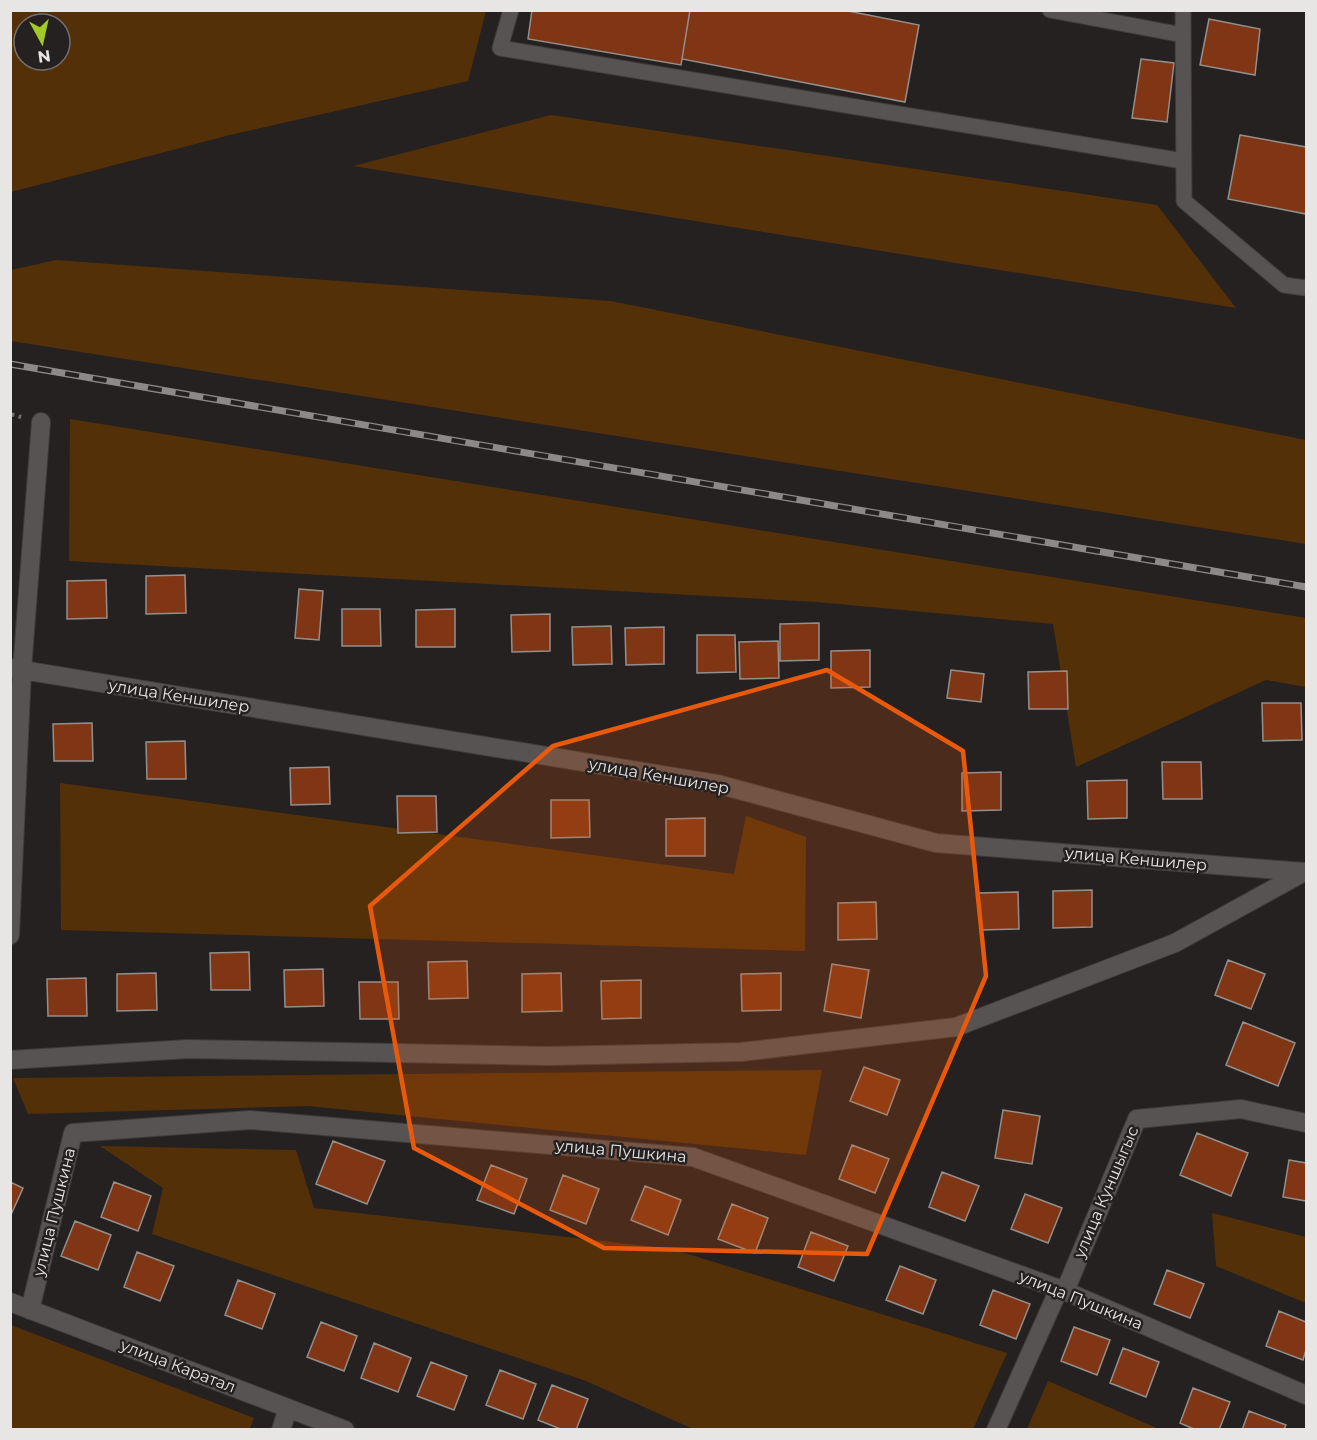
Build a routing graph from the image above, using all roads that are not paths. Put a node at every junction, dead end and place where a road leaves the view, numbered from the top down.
1 (511, 10) edge
2 (1050, 10) edge
3 (1183, 10) edge
4 (1183, 35) junction
5 (1184, 161) junction
6 (1306, 288) edge
7 (41, 422) dead end
8 (16, 669) edge
9 (1305, 873) edge
10 (10, 935) edge
11 (10, 1060) edge
12 (1306, 1123) edge
13 (1062, 1290) junction
14 (10, 1302) edge
15 (30, 1310) junction
16 (1306, 1395) edge
17 (288, 1408) junction
18 (281, 1430) edge
19 (345, 1430) edge
20 (996, 1430) edge

1 - 5 lane
2 - 4 lane
3 - 4 lane
4 - 5 lane
5 - 6 lane
7 - 8 street
8 - 9 street, улица Кеншилер
8 - 10 street
9 - 11 street
12 - 13 street, улица Куншыгыс
13 - 15 street, улица Пушкина
13 - 16 street, улица Пушкина
13 - 20 street
14 - 15 street, улица Каратал
15 - 17 street, улица Каратал
17 - 18 street
17 - 19 street, улица Каратал

